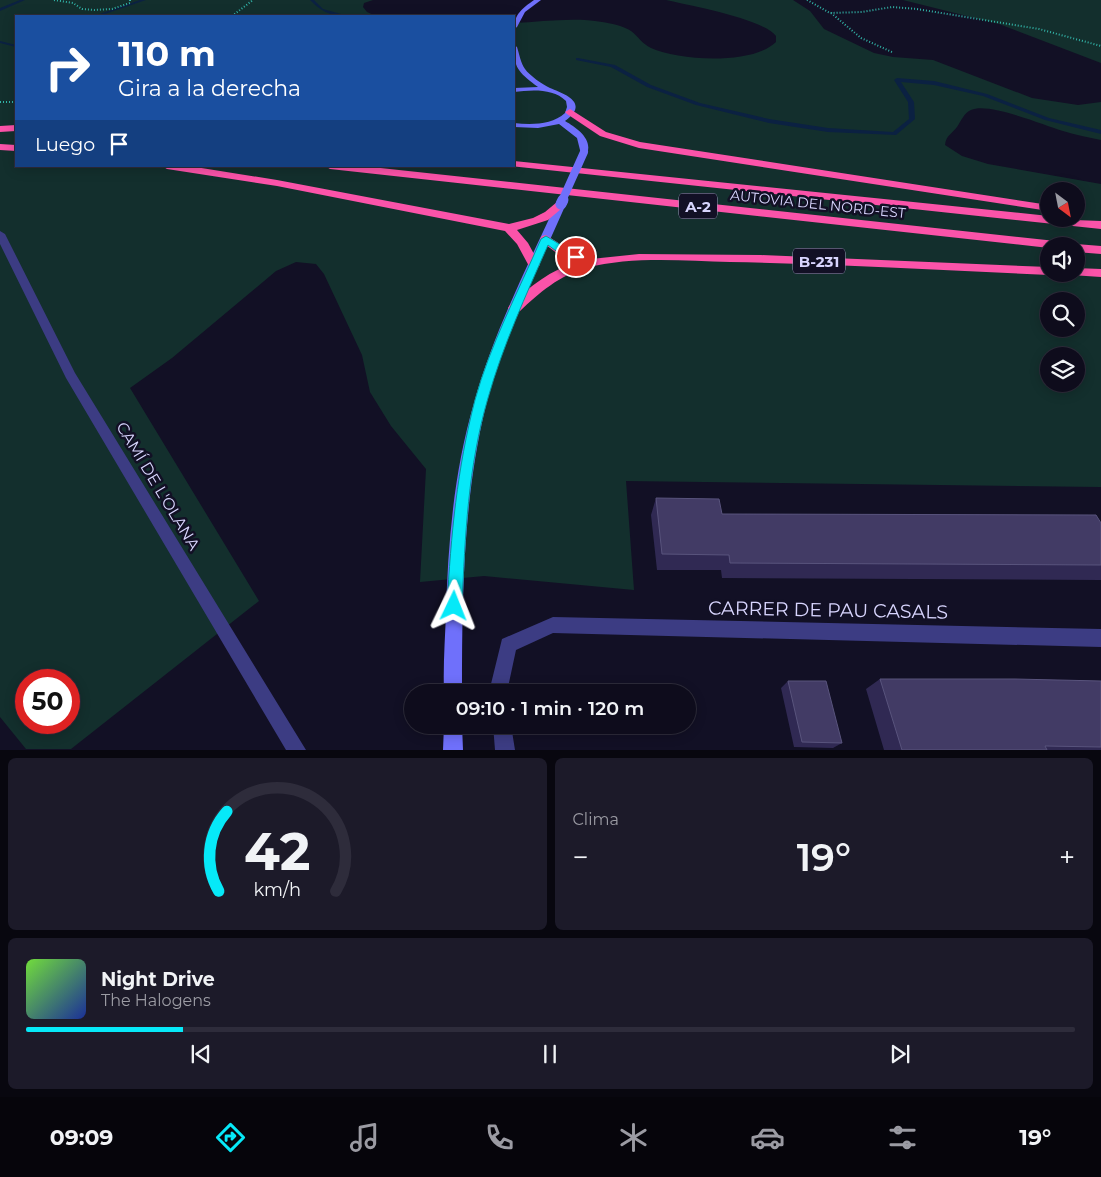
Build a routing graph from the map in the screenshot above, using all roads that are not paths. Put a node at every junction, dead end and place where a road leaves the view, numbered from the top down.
1 (538, 0) edge
2 (515, 26) edge
3 (515, 50) edge
4 (521, 70) junction
5 (515, 84) edge
6 (515, 90) edge
7 (547, 90) junction
8 (570, 112) junction
9 (559, 121) junction
10 (515, 125) edge
11 (15, 128) edge
12 (0, 129) edge
13 (0, 148) edge
14 (15, 148) edge
15 (515, 164) edge
16 (173, 167) edge
17 (339, 167) edge
18 (560, 204) junction
19 (1040, 207) edge
20 (1085, 213) edge
21 (1101, 216) edge
22 (1101, 224) edge
23 (509, 228) junction
24 (0, 234) edge
25 (546, 239) junction
26 (1040, 243) edge
27 (1085, 249) edge
28 (1101, 250) edge
29 (590, 263) junction
30 (534, 265) junction
31 (1040, 271) edge
32 (1085, 272) edge
33 (1101, 273) edge
34 (515, 308) junction
35 (1101, 638) edge
36 (453, 684) edge
37 (500, 684) edge
38 (453, 734) edge
39 (503, 734) edge
40 (297, 750) edge
41 (453, 750) edge
42 (505, 750) edge

1 - 2 main road
3 - 4 main road
4 - 5 main road
4 - 7 main road
6 - 7 main road
7 - 8 main road
8 - 9 main road
8 - 19 highway
9 - 10 main road
9 - 18 main road, B-231, bridge
11 - 12 highway
13 - 14 highway
15 - 22 highway, AUTOVIA DEL NORD-EST / A-2
16 - 23 highway
17 - 26 highway, AUTOVIA DEL NORD-EST / A-2
18 - 23 highway
18 - 25 main road, B-231
20 - 21 highway
23 - 30 highway
24 - 40 street, CAMÍ DE L'OLANA
25 - 29 highway
25 - 30 main road, B-231
27 - 28 highway
29 - 31 highway, B-231
29 - 34 highway, B-231
30 - 34 main road, B-231
32 - 33 highway
34 - 36 main road, B-231
35 - 37 street, CARRER DE PAU CASALS
38 - 41 main road
39 - 42 street

